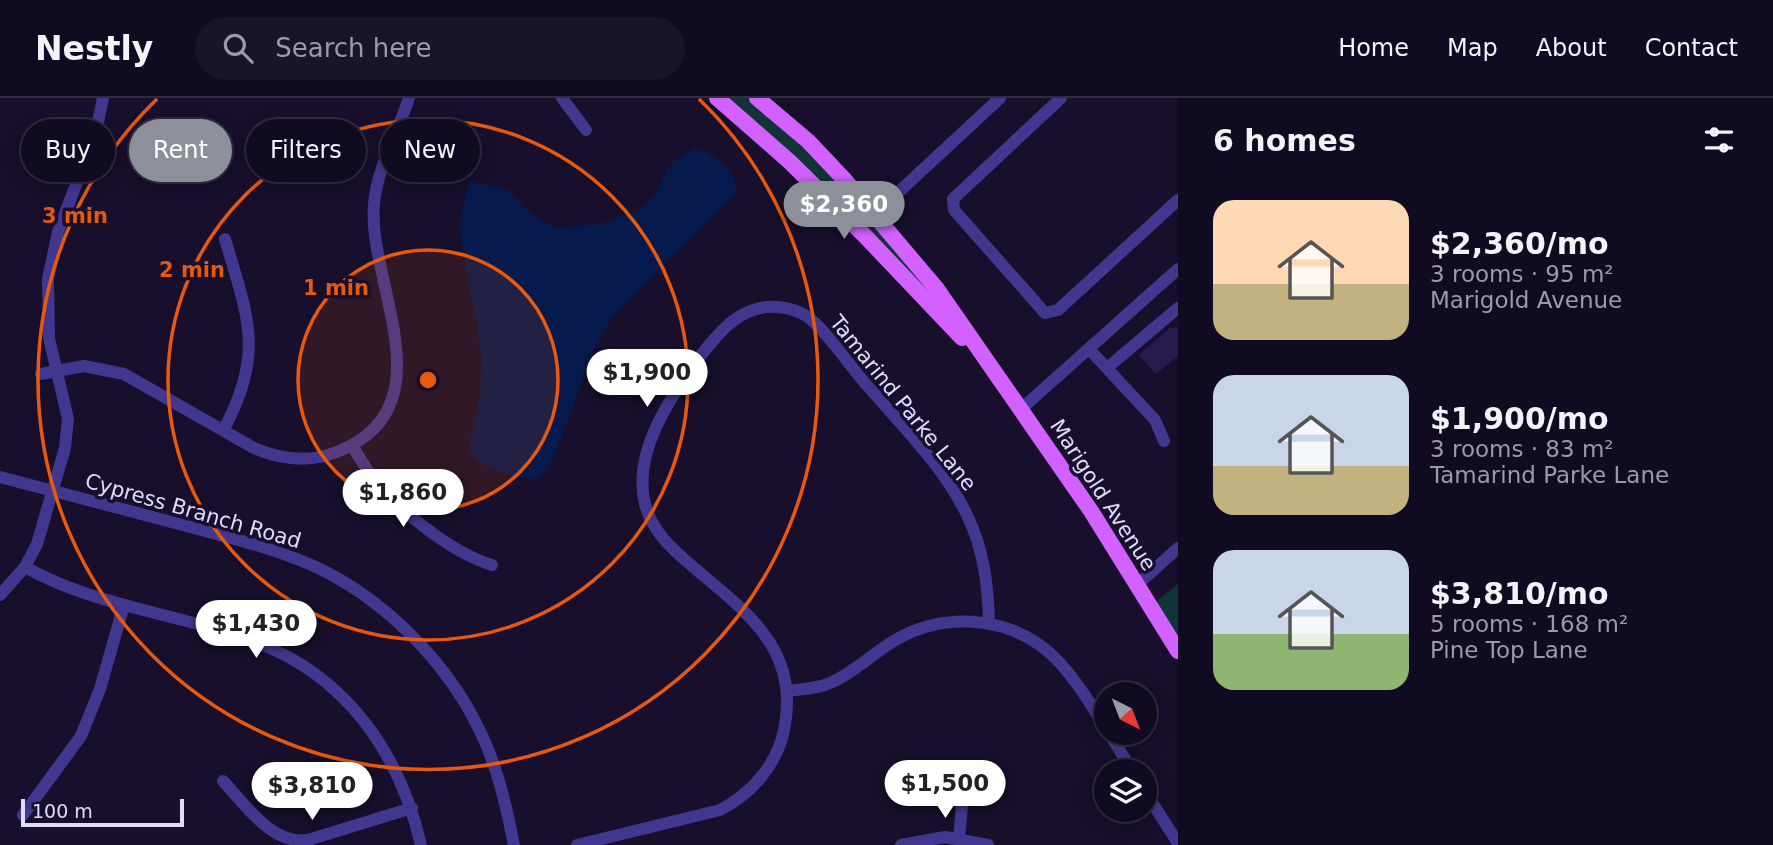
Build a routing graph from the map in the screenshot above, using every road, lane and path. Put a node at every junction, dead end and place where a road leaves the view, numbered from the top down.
1 (103, 98) edge
2 (409, 98) edge
3 (562, 98) edge
4 (717, 98) edge
5 (757, 98) edge
6 (1061, 98) edge
7 (992, 100) edge
8 (586, 130) dead end
9 (1178, 200) edge
10 (876, 214) junction
11 (225, 239) dead end
12 (1178, 269) edge
13 (1178, 308) edge
14 (1089, 349) junction
15 (988, 365) junction
16 (1107, 368) junction
17 (56, 370) junction
18 (41, 374) dead end
19 (1020, 410) junction
20 (224, 429) junction
21 (1164, 441) dead end
22 (352, 446) junction
23 (0, 477) edge
24 (52, 491) junction
25 (1178, 548) edge
26 (492, 565) dead end
27 (25, 567) junction
28 (1137, 585) junction
29 (0, 595) edge
30 (124, 605) junction
31 (989, 623) junction
32 (1178, 652) edge
33 (788, 691) junction
34 (1094, 712) edge
35 (223, 781) dead end
36 (964, 786) dead end
37 (412, 808) junction
38 (1157, 810) edge
39 (23, 815) dead end
40 (959, 837) junction
41 (609, 842) edge
42 (1178, 843) edge
43 (421, 845) edge
44 (514, 845) edge
45 (577, 845) edge
46 (901, 845) edge
47 (988, 845) edge

1 - 17 street
2 - 22 street
3 - 8 street
4 - 15 main road, Marigold Avenue
5 - 10 main road, Marigold Avenue
6 - 9 street
7 - 10 street
10 - 15 main road, Marigold Avenue
11 - 20 street
12 - 14 street
13 - 16 street
14 - 16 street
14 - 19 street
15 - 19 main road, Marigold Avenue
16 - 21 street
17 - 18 street
17 - 20 street
17 - 24 street
19 - 28 main road, Marigold Avenue
20 - 22 street
22 - 26 street
23 - 24 street, Cypress Branch Road
24 - 27 street
24 - 44 street, Cypress Branch Road
25 - 28 street
27 - 29 street
27 - 30 street
28 - 32 main road, Marigold Avenue
30 - 37 street
30 - 39 street
31 - 33 street
31 - 33 street, Tamarind Parke Lane
31 - 34 street
33 - 41 street, Tamarind Parke Lane
35 - 37 street
36 - 40 street
37 - 43 street
38 - 42 street
40 - 46 street
40 - 47 street
41 - 45 street, Tamarind Parke Lane

